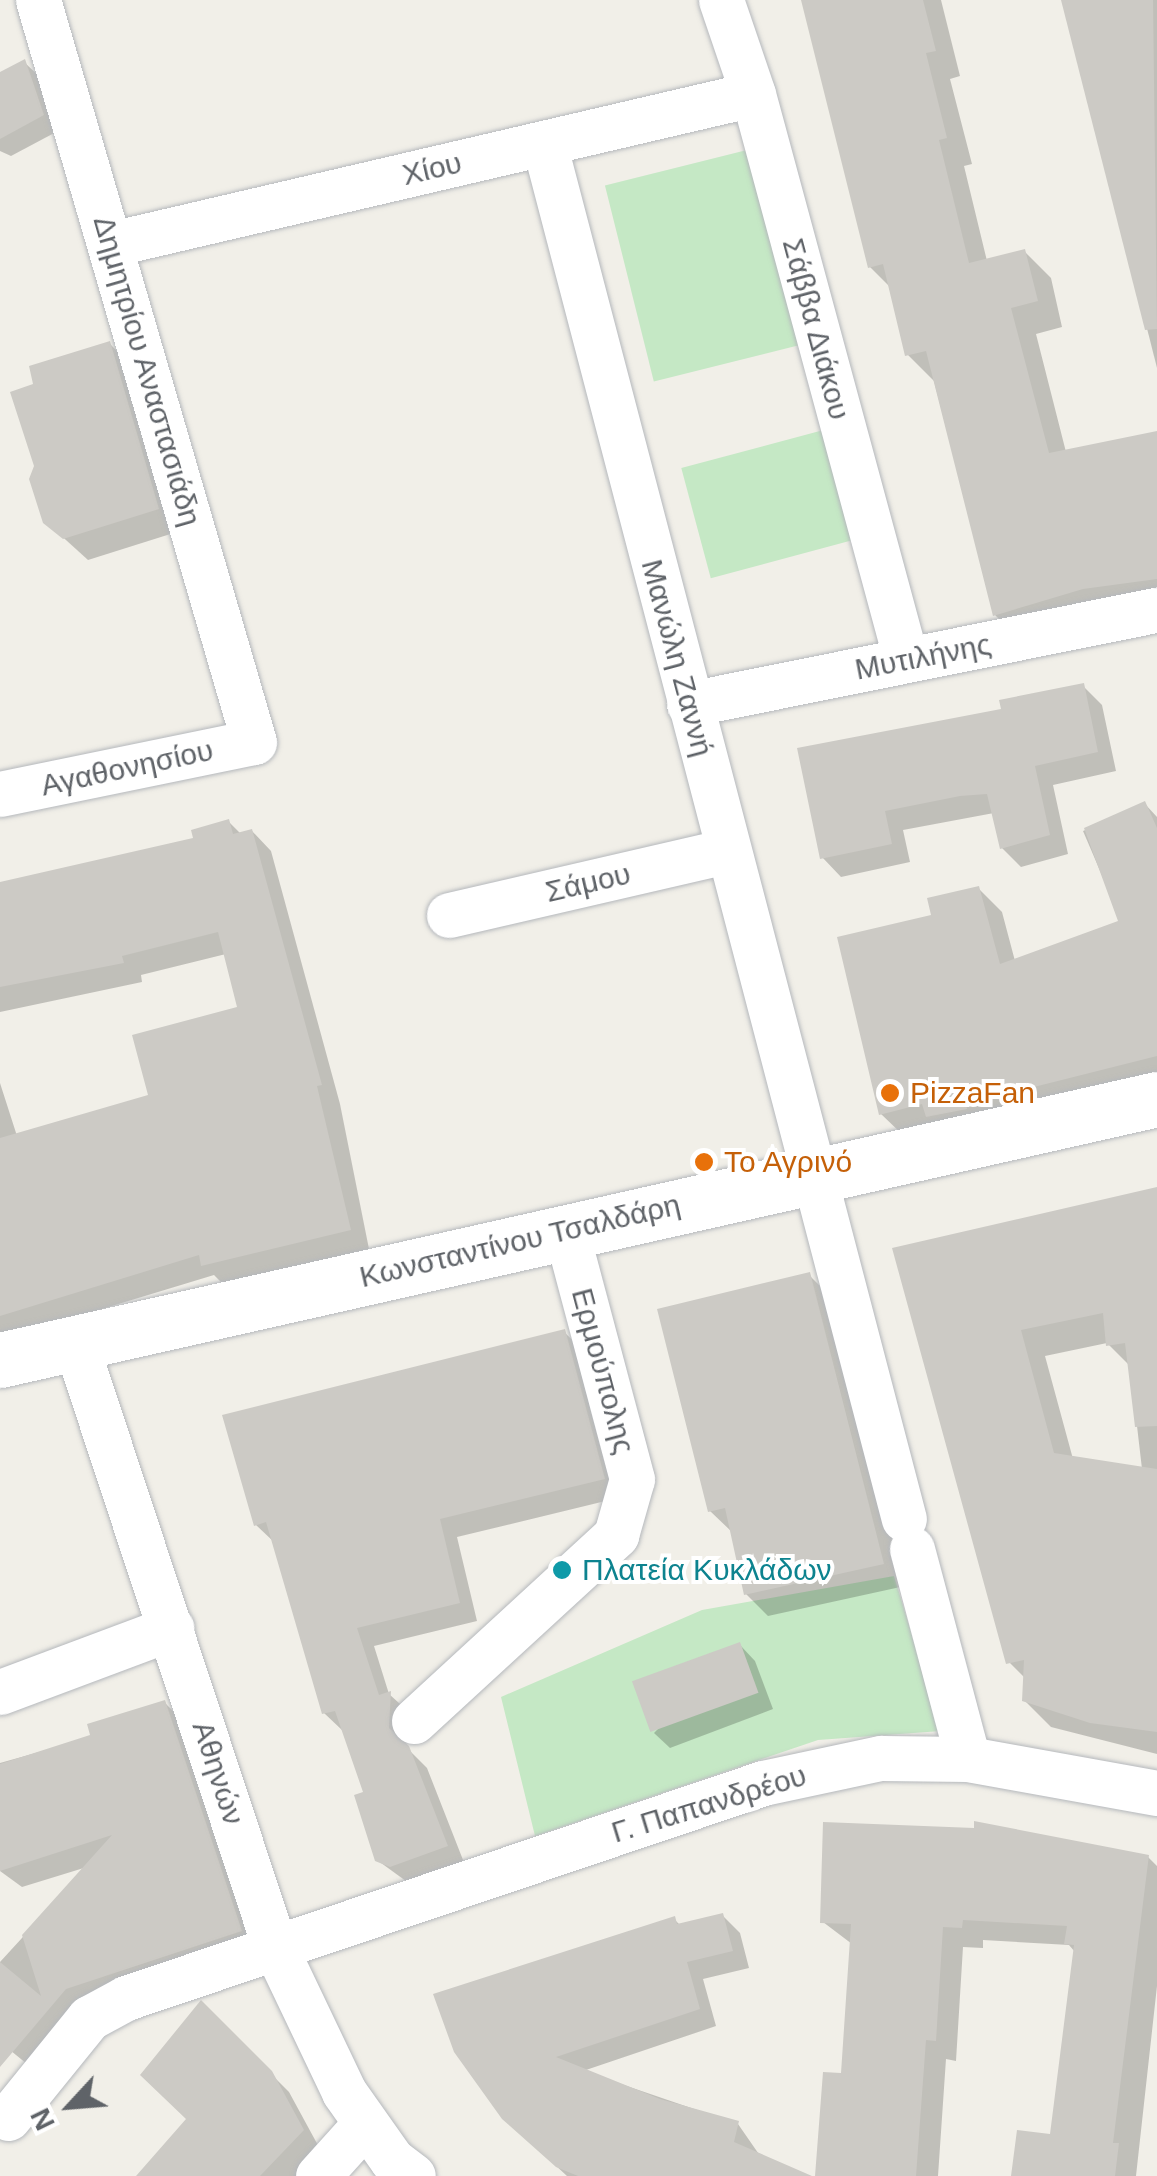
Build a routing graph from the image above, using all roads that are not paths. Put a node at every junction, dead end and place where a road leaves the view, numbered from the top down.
1 (38, 0) edge
2 (721, 0) edge
3 (753, 94) junction
4 (544, 143) junction
5 (111, 244) junction
6 (1157, 610) edge
7 (906, 660) junction
8 (690, 704) junction
9 (254, 742) joint
10 (0, 794) edge
11 (727, 850) junction
12 (449, 915) dead end
13 (1157, 1099) edge
14 (811, 1173) junction
15 (566, 1231) junction
16 (75, 1342) junction
17 (0, 1360) edge
18 (171, 1628) junction
19 (0, 1692) edge
20 (414, 1721) dead end
21 (968, 1760) junction
22 (1157, 1793) edge
23 (274, 1945) junction
24 (8, 2118) dead end
25 (364, 2125) junction
26 (318, 2176) edge
27 (413, 2176) edge

1 - 5 street, Δημητρίου Αναστασιάδη
2 - 3 street, Σάββα Διάκου
3 - 4 street, Χίου
3 - 7 street, Σάββα Διάκου
4 - 5 street, Χίου
4 - 8 street, Μανώλη Ζαννή
5 - 9 street, Δημητρίου Αναστασιάδη
6 - 7 street, Μυτιλήνης
7 - 8 street, Μυτιλήνης
8 - 11 street, Μανώλη Ζαννή
9 - 10 street, Αγαθονησίου
11 - 12 street, Σάμου
11 - 14 street, Μανώλη Ζαννή
13 - 14 street, Κωνσταντίνου Τσαλδάρη
14 - 15 street, Κωνσταντίνου Τσαλδάρη
14 - 21 street, Μανώλη Ζαννή
15 - 16 street, Κωνσταντίνου Τσαλδάρη
15 - 20 street, Ερμούπολης
16 - 17 street, Κωνσταντίνου Τσαλδάρη
16 - 18 street, Αθηνών
18 - 19 street
18 - 23 street, Αθηνών
21 - 22 street, Γ. Παπανδρέου
21 - 23 street, Γ. Παπανδρέου
23 - 24 street, Γ. Παπανδρέου
23 - 25 street, Αθηνών
25 - 26 street
25 - 27 street, Αθηνών

